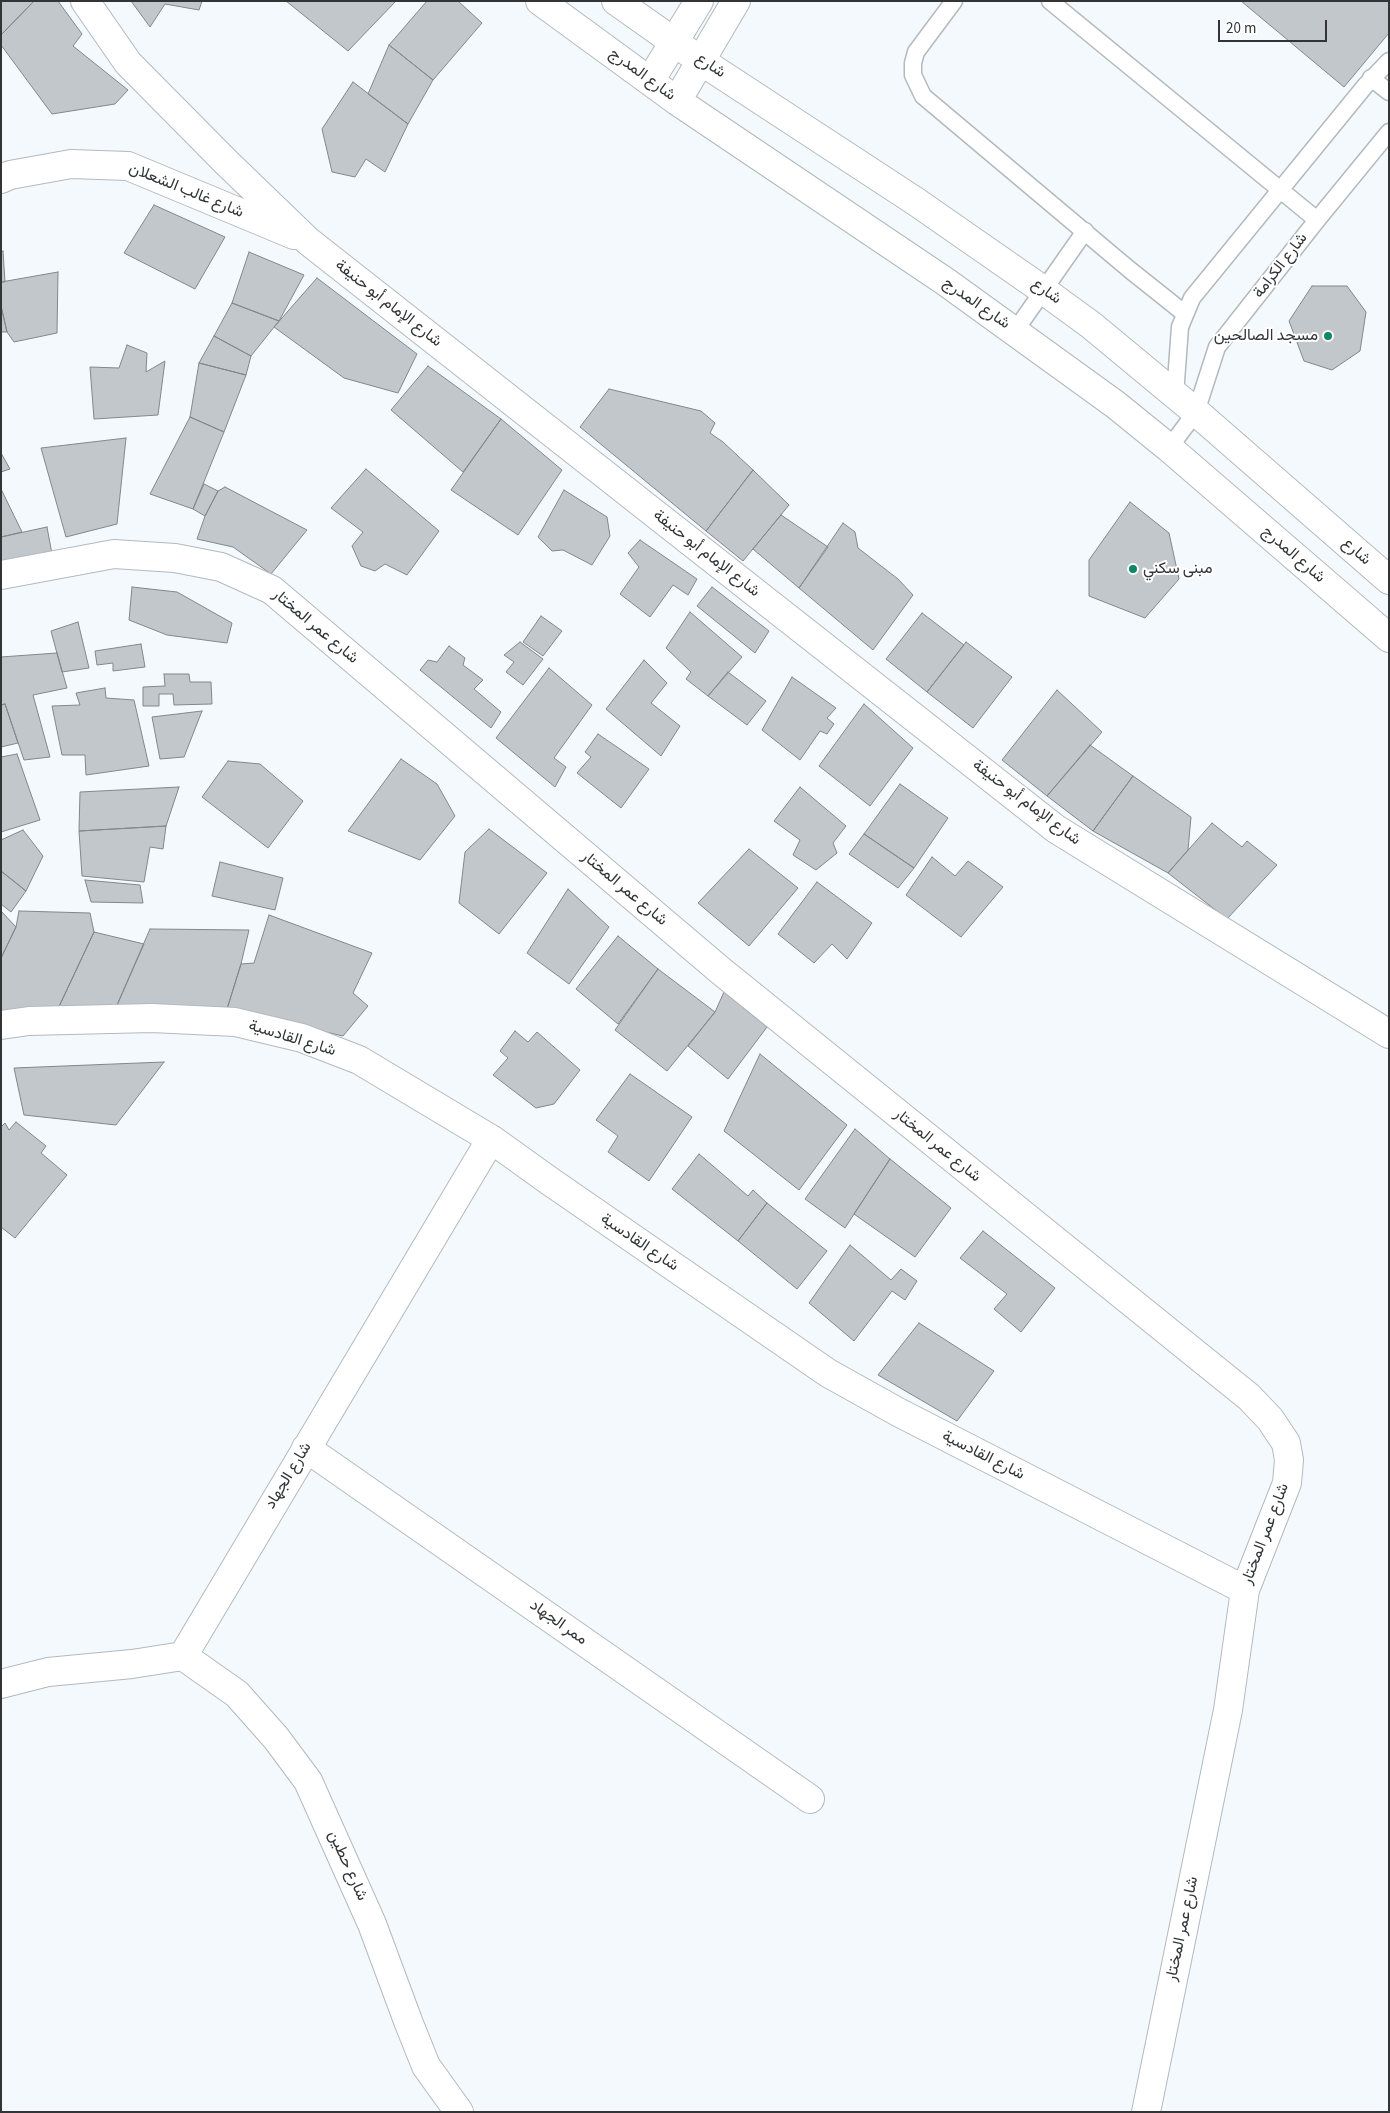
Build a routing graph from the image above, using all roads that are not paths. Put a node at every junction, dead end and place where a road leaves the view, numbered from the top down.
1 (85, 1) edge
2 (540, 1) edge
3 (616, 1) edge
4 (700, 1) edge
5 (736, 1) edge
6 (954, 1) edge
7 (1050, 1) edge
8 (675, 42) junction
9 (701, 61) junction
10 (1389, 61) edge
11 (1371, 78) junction
12 (650, 82) junction
13 (1389, 92) edge
14 (677, 101) junction
15 (1389, 132) edge
16 (1, 179) edge
17 (1280, 189) junction
18 (1317, 220) junction
19 (1085, 231) junction
20 (308, 241) junction
21 (1044, 290) junction
22 (1184, 313) junction
23 (1015, 331) junction
24 (1175, 395) junction
25 (1196, 412) junction
26 (1169, 448) junction
27 (1, 575) edge
28 (1389, 580) edge
29 (1389, 638) edge
30 (1, 1025) edge
31 (1389, 1034) edge
32 (491, 1139) junction
33 (306, 1448) junction
34 (1245, 1590) junction
35 (183, 1656) junction
36 (1, 1684) edge
37 (810, 1799) dead end
38 (459, 2112) edge
39 (1146, 2112) edge

1 - 20 street, شارع الإمام أبو حنيفة
2 - 12 street, شارع المدرج
3 - 8 street
4 - 8 street
5 - 9 street
6 - 19 lane
7 - 17 lane
8 - 9 street, شارع
8 - 12 street
9 - 14 street
9 - 21 street, شارع
10 - 11 lane
11 - 13 lane
11 - 17 lane
12 - 14 street, شارع المدرج
14 - 23 street, شارع المدرج
15 - 18 lane, شارع الكرامة
16 - 20 street, شارع غالب الشعلان
17 - 18 lane
17 - 22 lane
18 - 25 lane, شارع الكرامة
19 - 21 lane
19 - 22 lane
20 - 31 street, شارع الإمام أبو حنيفة
21 - 23 lane
21 - 24 street, شارع
22 - 24 lane
23 - 26 street, شارع المدرج
24 - 25 street, شارع
25 - 26 lane, شارع الكرامة
25 - 28 street, شارع
26 - 29 street, شارع المدرج
27 - 34 street, شارع عمر المختار
30 - 32 street, شارع القادسية
32 - 33 street, شارع الجهاد
32 - 34 street, شارع القادسية
33 - 35 street, شارع الجهاد
33 - 37 street, ممر الجهاد
34 - 39 street, شارع عمر المختار
35 - 36 street
35 - 38 street, شارع حطين

